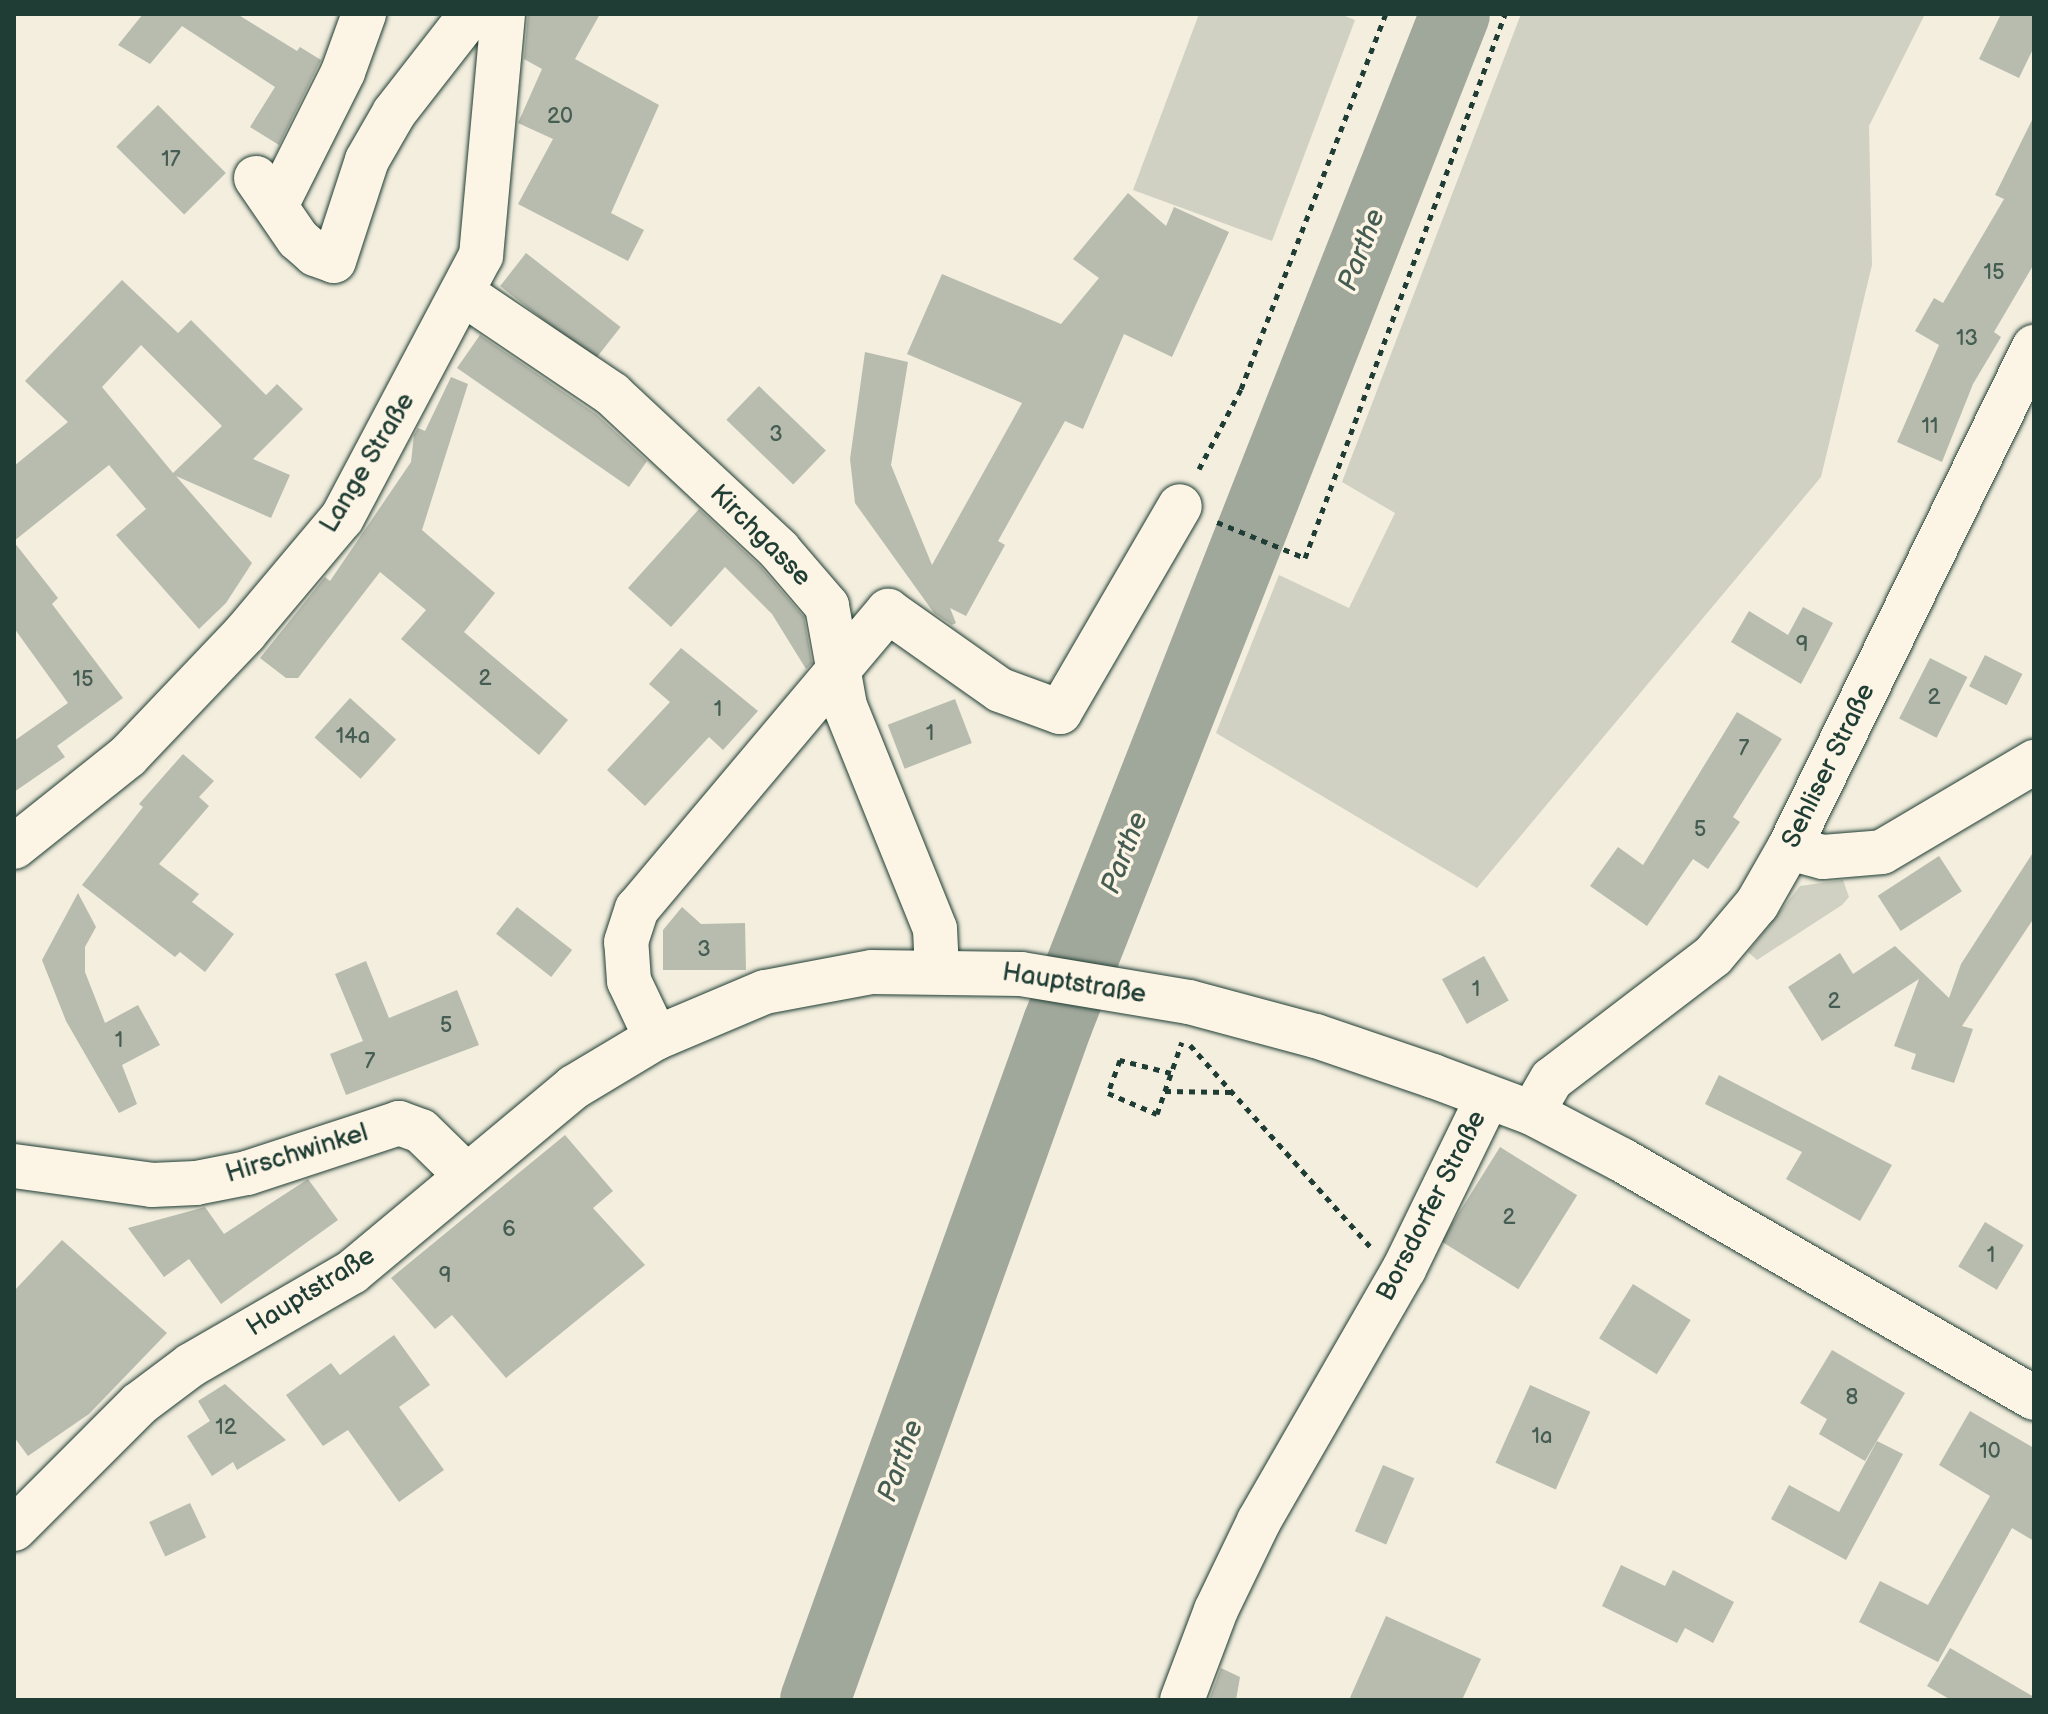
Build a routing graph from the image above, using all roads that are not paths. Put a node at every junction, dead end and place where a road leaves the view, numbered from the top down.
1 (364, 14) edge
2 (471, 14) edge
3 (503, 14) edge
4 (464, 294) junction
5 (2034, 347) edge
6 (1195, 513) road end
7 (839, 671) junction
8 (2034, 762) edge
9 (14, 847) edge
10 (1789, 848) junction
11 (937, 970) junction
12 (656, 1038) junction
13 (1488, 1097) junction
14 (1532, 1113) junction
15 (14, 1166) edge
16 (466, 1175) junction
17 (2034, 1398) edge
18 (14, 1529) edge
19 (1182, 1700) edge

1 - 2 street
3 - 4 street, Lange Straße
4 - 7 street, Kirchgasse
4 - 9 street, Lange Straße
5 - 10 street, Sehliser Straße
6 - 7 street
7 - 11 street, Kirchgasse
7 - 12 street
8 - 10 street
10 - 14 street, Sehliser Straße
11 - 12 street, Hauptstraße
11 - 13 street, Hauptstraße
12 - 16 street, Hauptstraße
13 - 14 street, Borsdorfer Straße
13 - 19 street, Borsdorfer Straße
14 - 17 street, Borsdorfer Straße
15 - 16 street, Hirschwinkel
16 - 18 street, Hauptstraße

